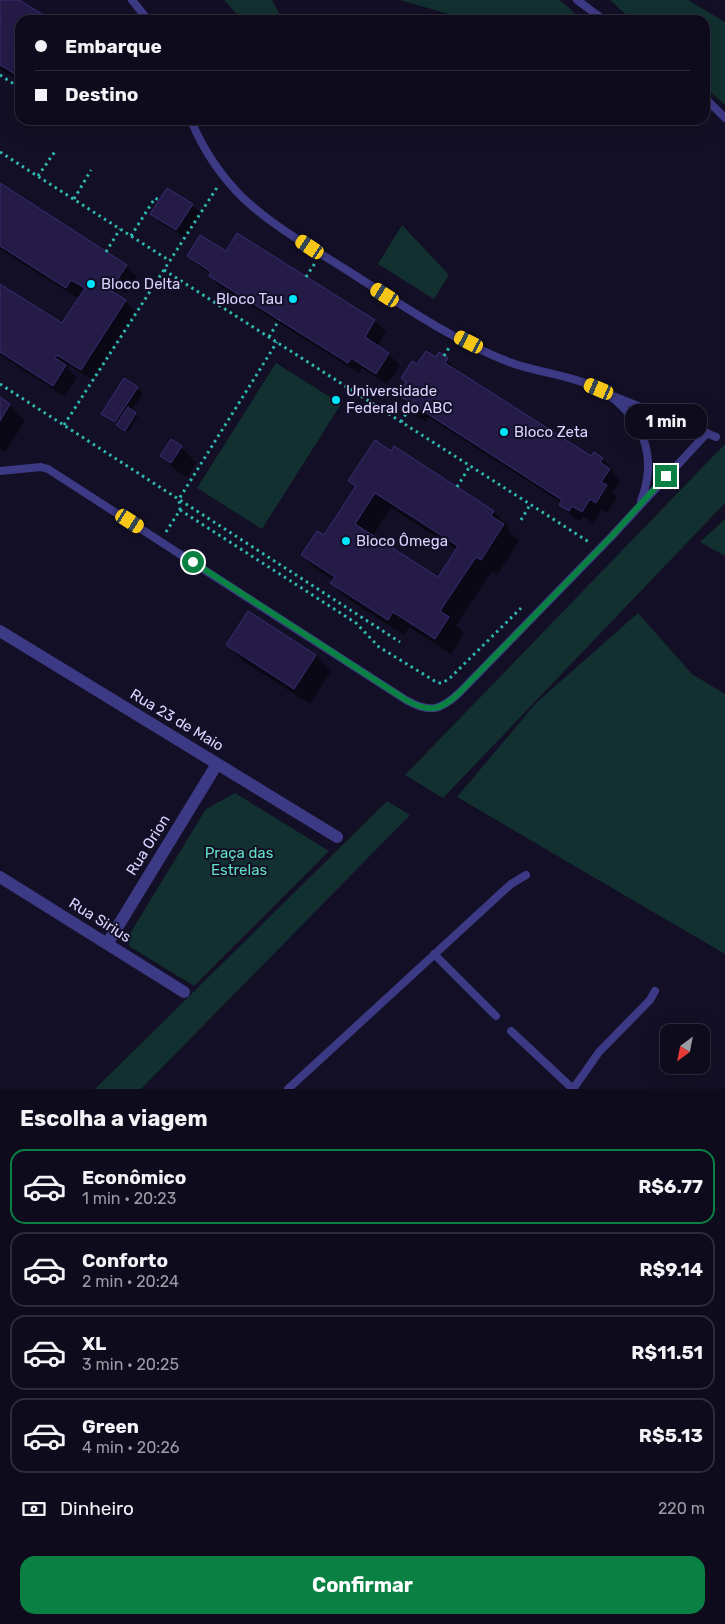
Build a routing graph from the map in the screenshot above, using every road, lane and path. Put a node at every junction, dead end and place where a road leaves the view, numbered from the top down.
1 (132, 0) edge
2 (577, 0) edge
3 (144, 15) edge
4 (597, 15) edge
5 (0, 75) edge
6 (15, 85) edge
7 (710, 103) edge
8 (725, 118) edge
9 (193, 125) edge
10 (56, 150) dead end
11 (0, 152) edge
12 (92, 170) dead end
13 (38, 176) junction
14 (214, 181) dead end
15 (218, 186) junction
16 (223, 191) dead end
17 (74, 199) junction
18 (159, 200) dead end
19 (120, 229) junction
20 (131, 236) junction
21 (106, 252) dead end
22 (308, 258) dead end
23 (170, 261) junction
24 (324, 268) dead end
25 (164, 270) junction
26 (279, 320) dead end
27 (269, 337) junction
28 (278, 342) junction
29 (444, 343) dead end
30 (450, 346) junction
31 (455, 348) dead end
32 (444, 356) dead end
33 (0, 384) edge
34 (606, 394) junction
35 (409, 409) dead end
36 (401, 422) junction
37 (64, 425) junction
38 (707, 433) junction
39 (716, 436) dead end
40 (470, 466) junction
41 (0, 471) edge
42 (457, 487) dead end
43 (179, 499) junction
44 (530, 505) junction
45 (639, 506) junction
46 (180, 510) junction
47 (521, 520) dead end
48 (594, 537) dead end
49 (161, 541) junction
50 (526, 604) dead end
51 (0, 631) edge
52 (400, 642) dead end
53 (218, 764) junction
54 (337, 837) dead end
55 (526, 875) dead end
56 (0, 877) edge
57 (107, 944) junction
58 (434, 954) junction
59 (655, 991) dead end
60 (184, 992) dead end
61 (496, 1016) dead end
62 (511, 1031) dead end
63 (288, 1089) edge
64 (573, 1089) edge

1 - 3 lane
2 - 4 lane
5 - 6 path
7 - 8 lane
9 - 34 lane
10 - 13 path
11 - 13 path
12 - 17 path
13 - 17 path
14 - 15 path
15 - 16 path
15 - 23 path
17 - 19 path
18 - 20 path
19 - 20 path
19 - 21 path
20 - 23 path
22 - 24 path
23 - 25 path
25 - 27 path
25 - 37 path
26 - 27 path
27 - 28 path
28 - 36 path
28 - 43 path
29 - 30 path
30 - 31 path
30 - 32 path
33 - 37 path
34 - 38 lane
34 - 45 lane
35 - 36 path
36 - 40 path
37 - 43 path
38 - 39 lane
38 - 45 lane
40 - 42 path
40 - 44 path
41 - 49 lane
43 - 46 path
43 - 52 path
44 - 47 path
44 - 48 path
45 - 49 lane
46 - 49 path
46 - 50 path
51 - 53 street, Rua 23 de Maio
53 - 54 street, Rua 23 de Maio
53 - 57 street, Rua Orion
55 - 58 lane
56 - 57 street, Rua Sirius
57 - 60 street, Rua Sirius
58 - 61 lane
58 - 63 lane
59 - 64 lane
62 - 64 lane

